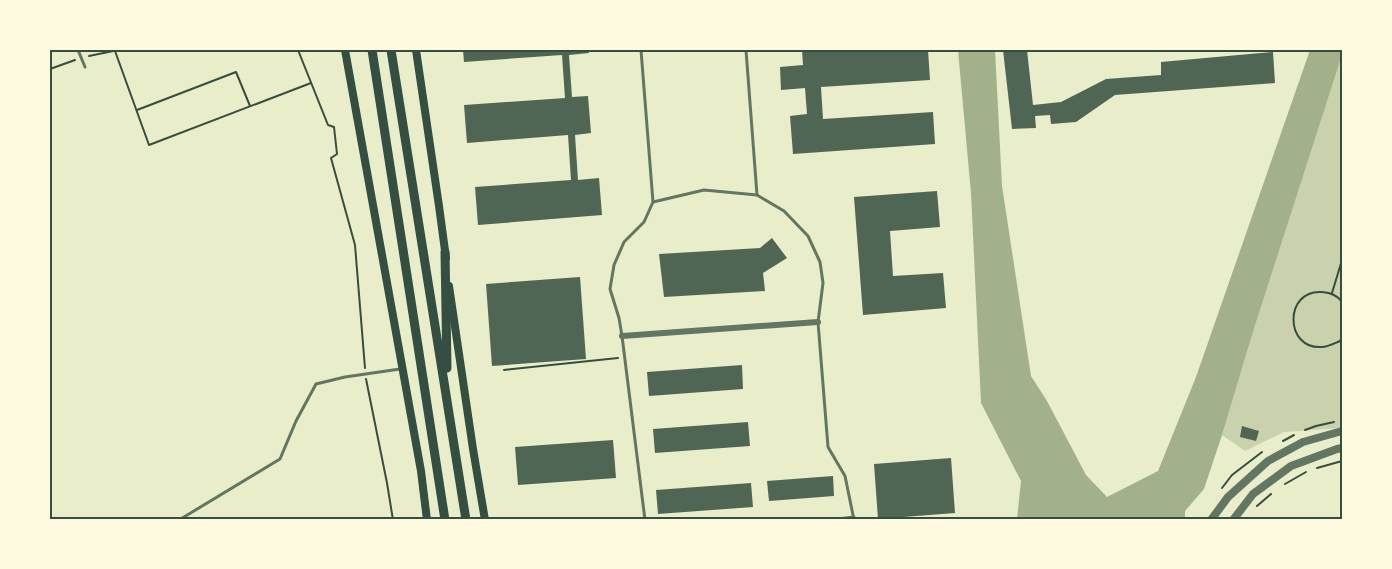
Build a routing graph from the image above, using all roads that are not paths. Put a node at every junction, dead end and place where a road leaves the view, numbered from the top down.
1 (78, 50) edge
2 (345, 50) edge
3 (372, 50) edge
4 (391, 50) edge
5 (416, 50) edge
6 (640, 50) edge
7 (746, 50) edge
8 (86, 67) dead end
9 (757, 195) junction
10 (653, 202) junction
11 (445, 252) junction
12 (818, 322) junction
13 (622, 336) junction
14 (402, 369) junction
15 (447, 400) junction
16 (1342, 431) edge
17 (1342, 448) edge
18 (854, 518) edge
19 (179, 519) edge
20 (427, 519) edge
21 (445, 519) edge
22 (466, 519) edge
23 (485, 519) edge
24 (645, 519) edge
25 (830, 519) edge
26 (1211, 519) edge
27 (1233, 519) edge

1 - 8 lane
2 - 14 main road
3 - 21 main road
4 - 15 main road
5 - 11 main road
6 - 10 lane
7 - 9 lane
9 - 10 lane
9 - 12 lane
10 - 13 lane
11 - 15 main road
11 - 23 main road
12 - 13 street
12 - 18 lane
13 - 24 lane
14 - 19 lane
14 - 20 main road
15 - 22 main road
16 - 26 street
17 - 27 street
18 - 25 lane

